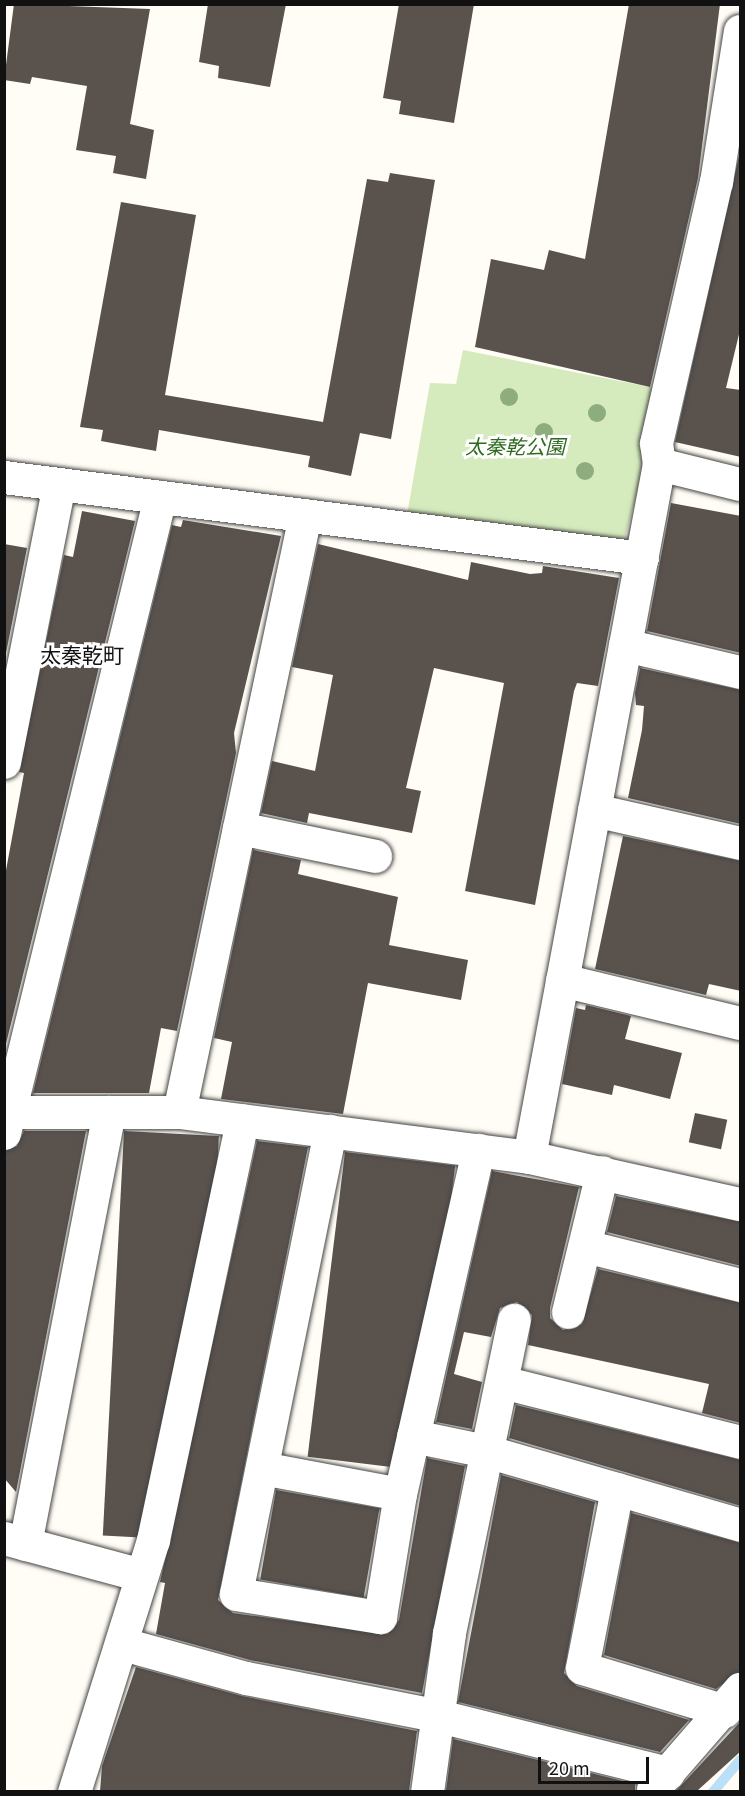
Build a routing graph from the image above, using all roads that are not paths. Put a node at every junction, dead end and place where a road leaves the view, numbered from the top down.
1 (741, 31) edge
2 (659, 464) junction
3 (4, 477) edge
4 (59, 484) junction
5 (741, 484) edge
6 (160, 497) junction
7 (305, 515) junction
8 (642, 558) junction
9 (625, 645) junction
10 (741, 672) edge
11 (4, 762) edge
12 (594, 810) junction
13 (239, 828) junction
14 (741, 843) edge
15 (375, 856) dead end
16 (562, 980) junction
17 (741, 1023) edge
18 (109, 1112) junction
19 (179, 1112) junction
20 (6, 1119) edge
21 (242, 1120) junction
22 (330, 1131) junction
23 (478, 1150) junction
24 (529, 1157) junction
25 (602, 1172) junction
26 (741, 1204) edge
27 (585, 1246) junction
28 (741, 1285) edge
29 (568, 1312) dead end
30 (514, 1320) dead end
31 (502, 1382) junction
32 (413, 1436) junction
33 (741, 1442) edge
34 (486, 1451) junction
35 (262, 1468) junction
36 (617, 1489) junction
37 (400, 1494) junction
38 (741, 1525) edge
39 (15, 1541) edge
40 (141, 1575) junction
41 (123, 1644) junction
42 (733, 1700) edge
43 (435, 1715) junction
44 (660, 1782) edge
45 (74, 1791) edge
46 (427, 1791) edge

1 - 2 street
2 - 5 street
2 - 8 street
3 - 4 street
4 - 6 street
4 - 11 street
6 - 7 street
6 - 20 street
7 - 8 street
7 - 13 street
8 - 9 street
9 - 10 street
9 - 12 street
12 - 14 street
12 - 16 street
13 - 15 street
13 - 19 street
16 - 17 street
16 - 24 street
18 - 19 street
18 - 20 street
18 - 39 street
19 - 21 street
21 - 22 street
21 - 40 street
22 - 23 street
22 - 35 street
23 - 24 street
23 - 32 street
24 - 25 street
25 - 26 street
25 - 27 street
27 - 28 street
27 - 29 street
30 - 31 street
31 - 33 street
31 - 34 street
32 - 34 street
32 - 37 street
34 - 36 street
34 - 43 street
35 - 37 street
35 - 37 street
36 - 38 street
36 - 42 street
39 - 40 street
40 - 41 street
41 - 43 street
41 - 45 street
42 - 44 street
43 - 44 street
43 - 46 street

